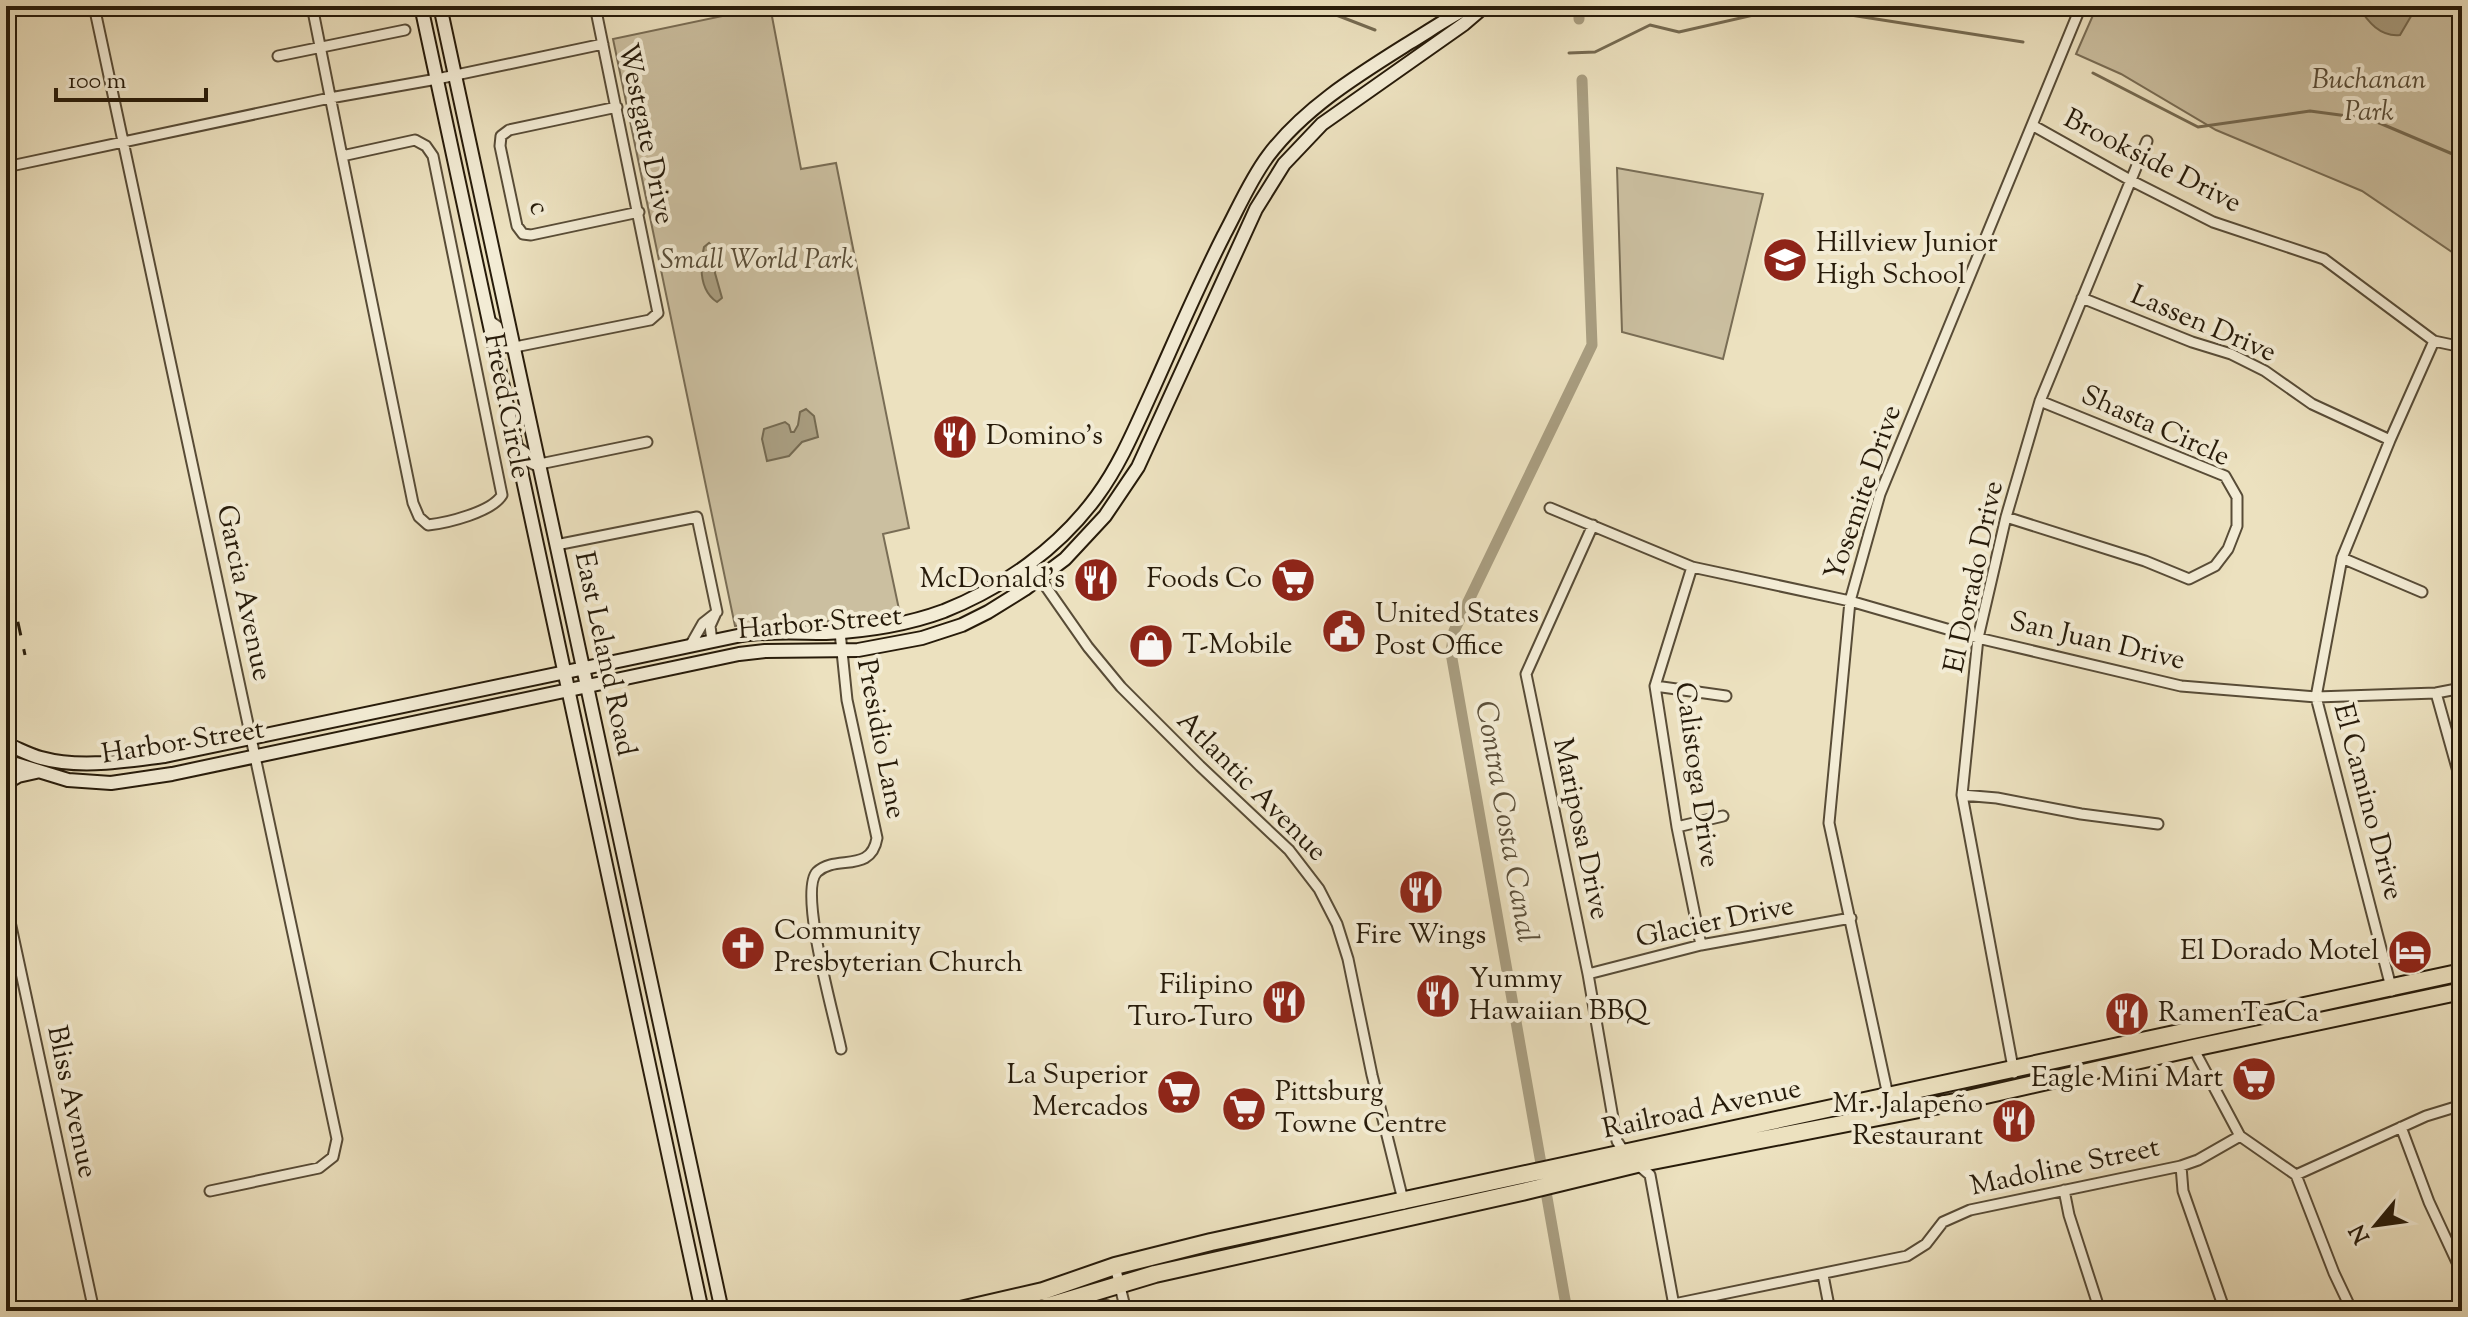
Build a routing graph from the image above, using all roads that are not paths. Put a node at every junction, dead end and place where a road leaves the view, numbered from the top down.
1 (94, 6) edge
2 (316, 6) edge
3 (421, 6) edge
4 (440, 6) edge
5 (595, 6) edge
6 (1485, 6) edge
7 (2081, 6) edge
8 (1464, 8) edge
9 (1464, 24) junction
10 (405, 30) dead end
11 (603, 44) junction
12 (320, 48) junction
13 (278, 56) dead end
14 (455, 75) junction
15 (437, 79) junction
16 (330, 98) junction
17 (617, 107) junction
18 (2032, 125) junction
19 (2147, 141) dead end
20 (124, 143) junction
21 (342, 156) junction
22 (6, 167) edge
23 (2130, 180) junction
24 (639, 212) junction
25 (2082, 298) junction
26 (490, 321) junction
27 (2434, 341) junction
28 (2462, 347) edge
29 (514, 348) junction
30 (2040, 401) junction
31 (2390, 440) junction
32 (647, 442) dead end
33 (516, 446) junction
34 (1127, 446) junction
35 (1145, 454) junction
36 (539, 464) junction
37 (1550, 508) dead end
38 (2006, 517) junction
39 (1593, 525) junction
40 (556, 545) junction
41 (2342, 558) junction
42 (1030, 564) junction
43 (1692, 567) junction
44 (1040, 579) junction
45 (2422, 592) dead end
46 (1850, 601) junction
47 (717, 612) junction
48 (840, 632) junction
49 (1978, 638) junction
50 (712, 641) junction
51 (690, 646) junction
52 (841, 651) junction
53 (582, 667) junction
54 (563, 671) junction
55 (1655, 686) junction
56 (586, 688) junction
57 (2462, 688) edge
58 (568, 692) junction
59 (2436, 693) junction
60 (1726, 696) dead end
61 (2316, 697) junction
62 (251, 737) junction
63 (6, 744) edge
64 (255, 757) junction
65 (6, 761) edge
66 (36, 772) junction
67 (6, 783) edge
68 (2462, 786) edge
69 (1962, 795) junction
70 (1723, 816) dead end
71 (2158, 824) dead end
72 (1677, 827) junction
73 (6, 903) edge
74 (1851, 918) junction
75 (1701, 945) junction
76 (2462, 972) edge
77 (1588, 974) junction
78 (2392, 987) junction
79 (2462, 991) edge
80 (2396, 1005) junction
81 (2186, 1031) junction
82 (2193, 1048) junction
83 (841, 1049) dead end
84 (2014, 1070) junction
85 (2018, 1088) junction
86 (2462, 1105) edge
87 (1890, 1106) junction
88 (2401, 1127) junction
89 (2240, 1136) junction
90 (1623, 1153) junction
91 (1637, 1164) junction
92 (2181, 1166) junction
93 (1562, 1174) junction
94 (2296, 1175) junction
95 (1523, 1184) junction
96 (2064, 1190) junction
97 (210, 1191) dead end
98 (1402, 1199) junction
99 (1406, 1217) junction
100 (1115, 1266) junction
101 (2462, 1273) edge
102 (1823, 1275) junction
103 (1120, 1284) junction
104 (1674, 1308) edge
105 (1040, 1309) edge
106 (94, 1311) edge
107 (702, 1311) edge
108 (722, 1311) edge
109 (956, 1311) edge
110 (1117, 1311) edge
111 (1126, 1311) edge
112 (1830, 1311) edge
113 (2100, 1311) edge
114 (2225, 1311) edge
115 (2352, 1311) edge

1 - 20 street, Garcia Avenue
2 - 12 street, Freed Circle
3 - 15 street, East Leland Road
4 - 14 street, East Leland Road
5 - 11 street, Westgate Drive
6 - 9 street, Harbor Street
7 - 18 street, Yosemite Drive
8 - 9 street
8 - 34 street, Harbor Street
9 - 35 street, Harbor Street
10 - 12 street
11 - 14 street
11 - 17 street, Westgate Drive
12 - 13 street
12 - 16 street, Freed Circle
14 - 15 street
14 - 29 street, East Leland Road
15 - 16 street
15 - 26 street, East Leland Road
16 - 20 street
16 - 21 street, Freed Circle
17 - 24 street, Westgate Drive
17 - 24 street, c
18 - 23 street, Brookside Drive
18 - 46 street, Yosemite Drive
19 - 23 street, El Dorado Drive
20 - 22 street
20 - 62 street, Garcia Avenue
21 - 21 street, Freed Circle
23 - 25 street, El Dorado Drive
23 - 27 street, Brookside Drive
24 - 29 street, Westgate Drive
25 - 30 street, El Dorado Drive
25 - 31 street, Lassen Drive
26 - 29 street
26 - 33 street, East Leland Road
27 - 28 street, Brookside Drive
27 - 31 street, El Camino Drive
29 - 36 street, East Leland Road
30 - 38 street, El Dorado Drive
30 - 38 street, Shasta Circle
31 - 41 street, El Camino Drive
32 - 36 street
33 - 36 street
33 - 54 street, East Leland Road
34 - 35 street
34 - 42 street, Harbor Street
35 - 44 street, Harbor Street
36 - 40 street, East Leland Road
37 - 39 street, San Juan Drive
38 - 49 street, El Dorado Drive
39 - 43 street, San Juan Drive
39 - 77 street, Mariposa Drive
40 - 47 street
40 - 53 street, East Leland Road
41 - 45 street
41 - 61 street, El Camino Drive
42 - 44 street, Atlantic Avenue
42 - 48 street, Harbor Street
43 - 46 street, San Juan Drive
43 - 55 street, Calistoga Drive
44 - 52 street, Harbor Street
44 - 98 street, Atlantic Avenue
46 - 49 street, San Juan Drive
46 - 74 street, Yosemite Drive
47 - 50 street
47 - 51 street
48 - 50 street, Harbor Street
48 - 52 street, Presidio Lane
49 - 61 street, San Juan Drive
49 - 69 street, El Dorado Drive
50 - 51 street, Harbor Street
51 - 53 street, Harbor Street
52 - 56 street, Harbor Street
52 - 83 street, Presidio Lane
53 - 54 street, Harbor Street
53 - 56 street, East Leland Road
54 - 58 street, East Leland Road
54 - 62 street, Harbor Street
55 - 60 street
55 - 72 street, Calistoga Drive
56 - 58 street, Harbor Street
56 - 108 street, East Leland Road
57 - 59 street, San Juan Drive
58 - 64 street, Harbor Street
58 - 107 street, East Leland Road
59 - 61 street, San Juan Drive
59 - 68 street
61 - 78 street, El Camino Drive
62 - 63 street, Harbor Street
62 - 64 street, Garcia Avenue
64 - 66 street, Harbor Street
64 - 97 street, Garcia Avenue
65 - 66 street, Harbor Street
66 - 67 street
69 - 71 street
69 - 84 street, El Dorado Drive
70 - 72 street
72 - 75 street, Calistoga Drive
73 - 106 street, Bliss Avenue
74 - 75 street, Glacier Drive
74 - 87 street, Yosemite Drive
75 - 77 street, Glacier Drive
76 - 78 highway, Railroad Avenue
77 - 90 street, Mariposa Drive
78 - 80 street, El Camino Drive
78 - 81 highway, Railroad Avenue
79 - 80 highway, Railroad Avenue
80 - 82 highway, Railroad Avenue
81 - 82 street
81 - 84 highway, Railroad Avenue
82 - 85 highway, Railroad Avenue
82 - 89 street
84 - 85 street, El Dorado Drive
84 - 87 highway, Railroad Avenue
85 - 87 highway, Railroad Avenue
86 - 88 street
87 - 90 highway, Railroad Avenue
87 - 91 highway, Railroad Avenue
88 - 94 street
88 - 101 street
89 - 92 street, Madoline Street
89 - 94 street
90 - 91 street
90 - 93 highway, Railroad Avenue
91 - 93 highway, Railroad Avenue
91 - 104 street
92 - 96 street, Madoline Street
92 - 114 street
93 - 95 highway, Railroad Avenue
94 - 115 street
95 - 98 highway, Railroad Avenue
95 - 99 highway, Railroad Avenue
96 - 102 street, Madoline Street
96 - 113 street
98 - 99 street, Atlantic Avenue
98 - 100 highway, Railroad Avenue
99 - 103 highway, Railroad Avenue
100 - 103 street
100 - 109 highway, Railroad Avenue
102 - 104 street, Madoline Street
102 - 112 street
103 - 105 highway, Railroad Avenue
103 - 111 street
105 - 110 street

